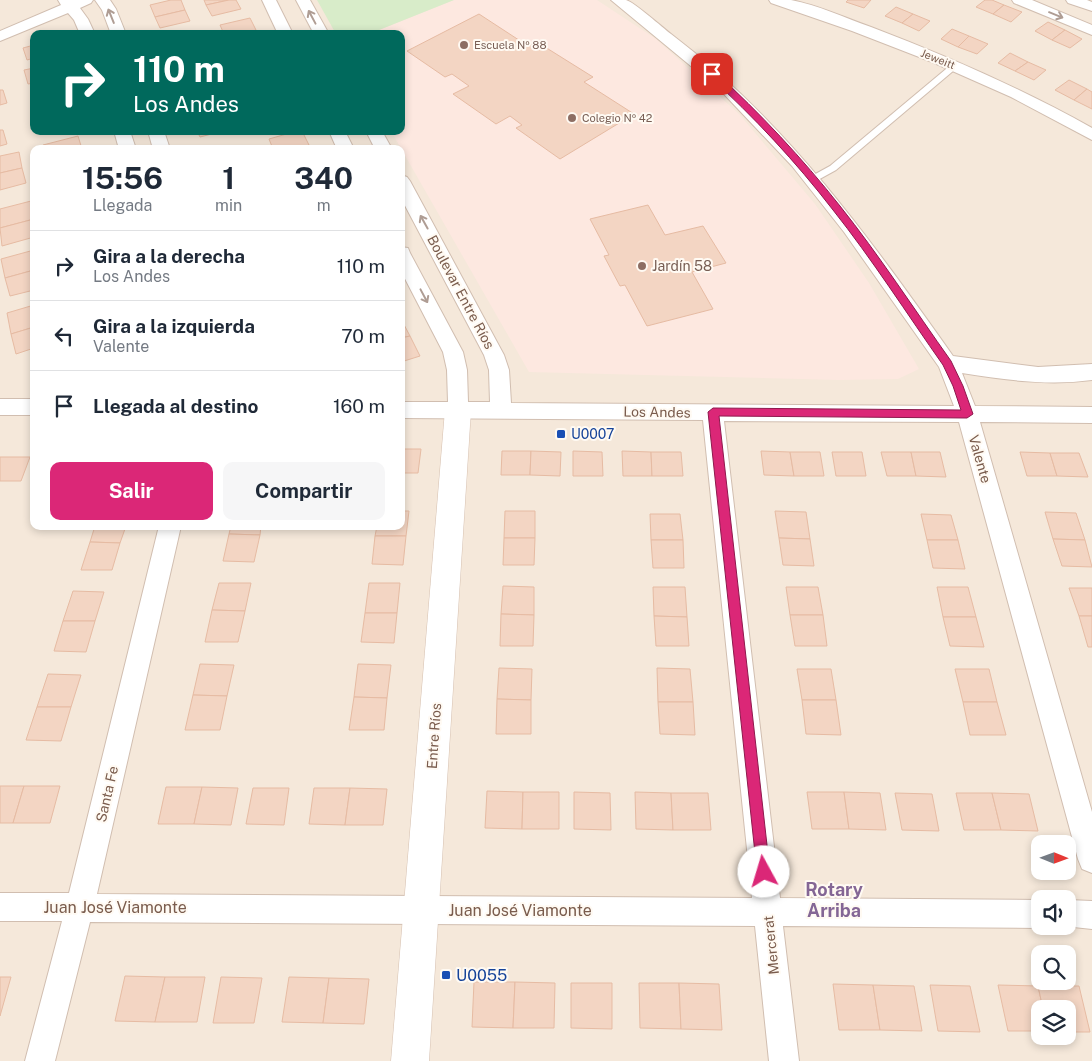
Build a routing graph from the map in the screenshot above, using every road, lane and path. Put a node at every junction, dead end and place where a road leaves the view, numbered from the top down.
1 (86, 0) edge
2 (102, 0) edge
3 (268, 0) edge
4 (303, 0) edge
5 (618, 0) edge
6 (776, 0) edge
7 (1019, 0) edge
8 (1073, 0) edge
9 (67, 3) edge
10 (1092, 7) edge
11 (86, 30) edge
12 (116, 30) edge
13 (284, 30) edge
14 (320, 30) edge
15 (1092, 30) edge
16 (0, 36) edge
17 (955, 66) junction
18 (1092, 136) edge
19 (813, 179) junction
20 (405, 188) edge
21 (405, 261) edge
22 (947, 363) junction
23 (1092, 372) edge
24 (0, 407) edge
25 (30, 407) edge
26 (405, 410) edge
27 (458, 410) junction
28 (501, 410) junction
29 (713, 412) junction
30 (967, 414) junction
31 (1092, 415) edge
32 (169, 530) edge
33 (1092, 859) edge
34 (0, 907) edge
35 (80, 907) junction
36 (421, 910) junction
37 (768, 912) junction
38 (1031, 914) edge
39 (1076, 914) edge
40 (1092, 915) edge
41 (40, 1061) edge
42 (410, 1061) edge
43 (784, 1061) edge

1 - 9 street
12 -> 2 street
3 - 13 street
14 -> 4 street
5 - 19 street, Valente
6 - 17 street, Jeweitt
7 -> 15 street
8 - 10 street
9 - 11 street
9 - 16 street
17 - 18 street, Jeweitt
17 - 19 lane
19 - 22 street, Valente
28 -> 20 street, Boulevar Entre Ríos
21 -> 27 street
22 - 23 street
22 - 30 street, Valente
24 - 25 street
26 - 27 street, Los Andes
27 - 28 street, Los Andes
27 - 36 street, Entre Ríos
28 - 29 street, Los Andes
29 - 30 street, Los Andes
29 - 37 street, Mercerat
30 - 31 street, Los Andes
30 - 33 street, Valente
32 - 35 street, Santa Fe
34 - 35 street, Juan José Viamonte
35 - 36 street, Juan José Viamonte
35 - 41 street, Santa Fe
36 - 37 street, Juan José Viamonte
36 - 42 street, Entre Ríos
37 - 38 street, Juan José Viamonte
37 - 43 street, Mercerat
39 - 40 street

